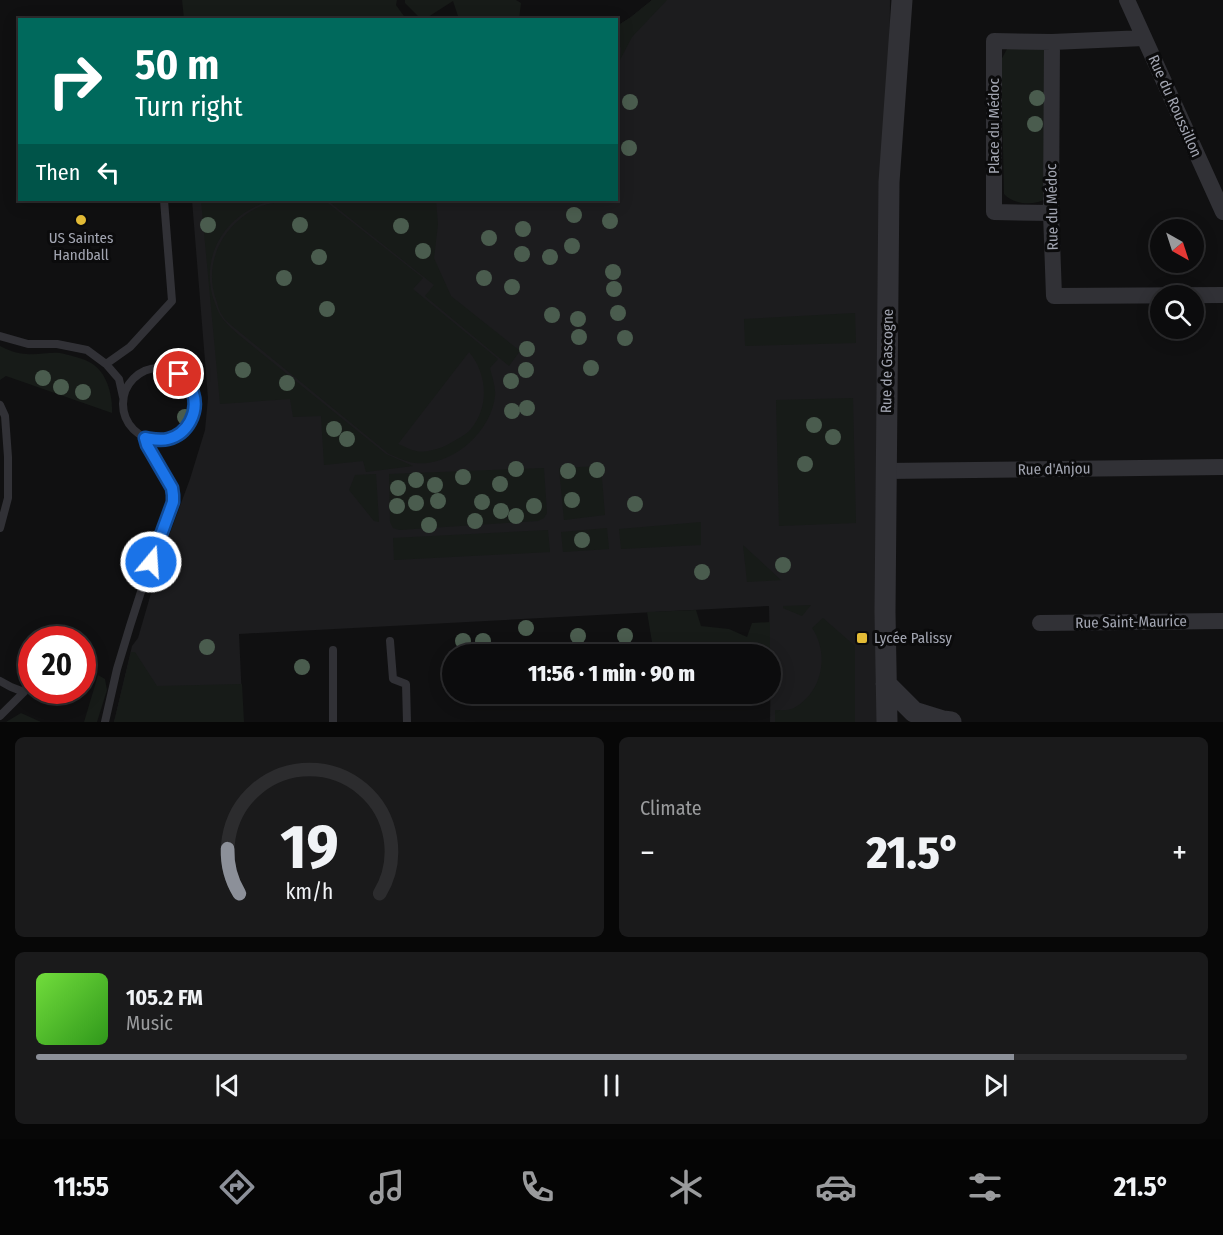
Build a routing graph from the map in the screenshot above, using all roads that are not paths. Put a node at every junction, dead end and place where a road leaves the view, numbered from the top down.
1 (902, 0) edge
2 (1127, 0) edge
3 (1144, 38) junction
4 (1052, 42) junction
5 (164, 201) edge
6 (1223, 212) edge
7 (1051, 213) junction
8 (1223, 295) edge
9 (0, 336) edge
10 (106, 364) junction
11 (123, 397) junction
12 (0, 405) edge
13 (145, 438) junction
14 (1223, 467) edge
15 (886, 471) junction
16 (0, 528) edge
17 (1223, 621) edge
18 (1040, 623) dead end
19 (390, 641) dead end
20 (333, 650) dead end
21 (0, 681) edge
22 (886, 684) junction
23 (0, 716) edge
24 (105, 722) edge
25 (333, 722) edge
26 (407, 722) edge
27 (887, 722) edge
28 (951, 722) edge

1 - 15 street, Rue de Gascogne
2 - 3 street, Rue du Roussillon
3 - 4 street
3 - 6 street, Rue du Roussillon
4 - 7 street, Rue du Médoc
4 - 7 street, Place du Médoc
5 - 10 lane
7 - 8 street, Rue du Médoc
9 - 10 lane
10 - 11 lane
11 - 13 lane
11 - 13 lane
12 - 16 lane
13 - 24 lane
14 - 15 street, Rue d'Anjou
15 - 22 street, Rue de Gascogne
17 - 18 street, Rue Saint-Maurice
19 - 26 lane
20 - 25 lane
21 - 23 lane
22 - 27 street, Rue de Gascogne
22 - 28 street

